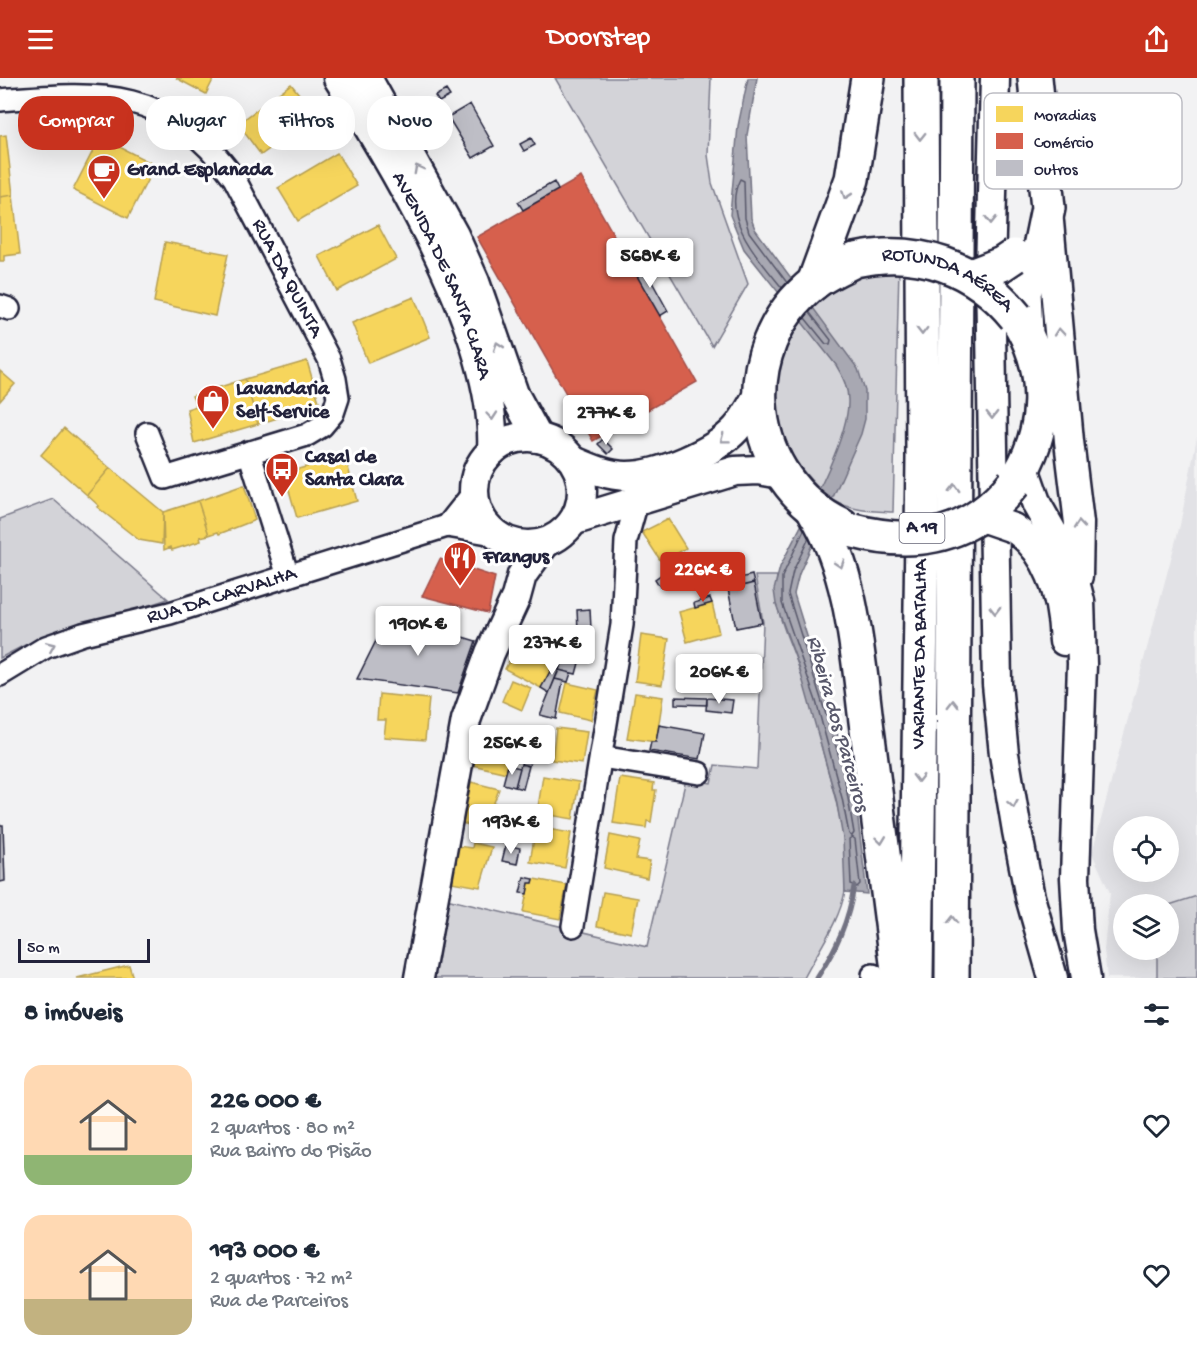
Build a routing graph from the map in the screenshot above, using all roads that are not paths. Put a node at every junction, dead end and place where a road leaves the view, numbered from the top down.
1 (338, 78) edge
2 (368, 78) edge
3 (868, 78) edge
4 (921, 78) edge
5 (957, 78) edge
6 (995, 78) edge
7 (1021, 78) edge
8 (1035, 78) edge
9 (995, 93) edge
10 (1022, 93) edge
11 (1036, 93) edge
12 (0, 100) edge
13 (992, 189) edge
14 (1028, 189) edge
15 (1046, 189) edge
16 (1048, 208) junction
17 (971, 276) junction
18 (814, 283) junction
19 (1021, 325) junction
20 (759, 393) junction
21 (147, 433) dead end
22 (538, 438) junction
23 (249, 452) junction
24 (492, 452) junction
25 (574, 461) junction
26 (781, 474) junction
27 (1019, 475) junction
28 (474, 492) junction
29 (637, 502) junction
30 (815, 512) junction
31 (587, 517) junction
32 (981, 517) junction
33 (447, 526) junction
34 (500, 538) junction
35 (626, 541) junction
36 (545, 543) junction
37 (522, 575) junction
38 (288, 576) junction
39 (1077, 584) junction
40 (0, 675) edge
41 (601, 757) junction
42 (699, 773) dead end
43 (573, 926) dead end
44 (882, 977) edge
45 (419, 978) edge
46 (916, 978) edge
47 (952, 978) edge
48 (1053, 978) edge
49 (1063, 978) edge
50 (1086, 978) edge

1 -> 24 main road, AVENIDA DE SANTA CLARA
22 -> 2 main road, AVENIDA DE SANTA CLARA
3 -> 18 main road
4 -> 46 main road, VARIANTE DA BATALHA / A 19
47 -> 5 main road, VARIANTE DA BATALHA / A 19
6 -> 9 main road
7 - 10 main road, bridge
8 - 11 main road
12 - 23 street, RUA DA QUINTA
13 -> 48 main road
14 - 17 main road, bridge
15 - 16 main road
16 - 19 main road
39 -> 16 main road
17 - 18 main road, ROTUNDA AÉREA, bridge
17 - 19 main road, ROTUNDA AÉREA, bridge
18 - 20 main road, ROTUNDA AÉREA
19 - 27 main road, ROTUNDA AÉREA
20 -> 25 main road
20 - 26 main road, ROTUNDA AÉREA
21 - 23 street, RUA DA QUINTA
22 - 24 main road
22 - 25 main road
23 - 38 street
24 - 28 main road
25 - 31 main road
26 - 29 main road
26 - 30 main road, ROTUNDA AÉREA
27 - 32 main road, ROTUNDA AÉREA, bridge
27 - 39 main road
28 - 33 street
28 - 34 main road
29 - 31 main road
29 - 35 street
30 - 32 main road, ROTUNDA AÉREA, bridge
30 -> 44 main road
31 - 35 street
31 - 36 main road
32 - 49 main road, bridge
33 - 34 street, RUA DA CARVALHA
33 - 38 street, RUA DA CARVALHA
34 - 36 main road
34 - 37 main road
35 - 41 street
36 - 37 main road
37 - 45 main road
40 -> 38 street, RUA DA CARVALHA
39 - 50 main road
41 - 42 street
41 - 43 street

